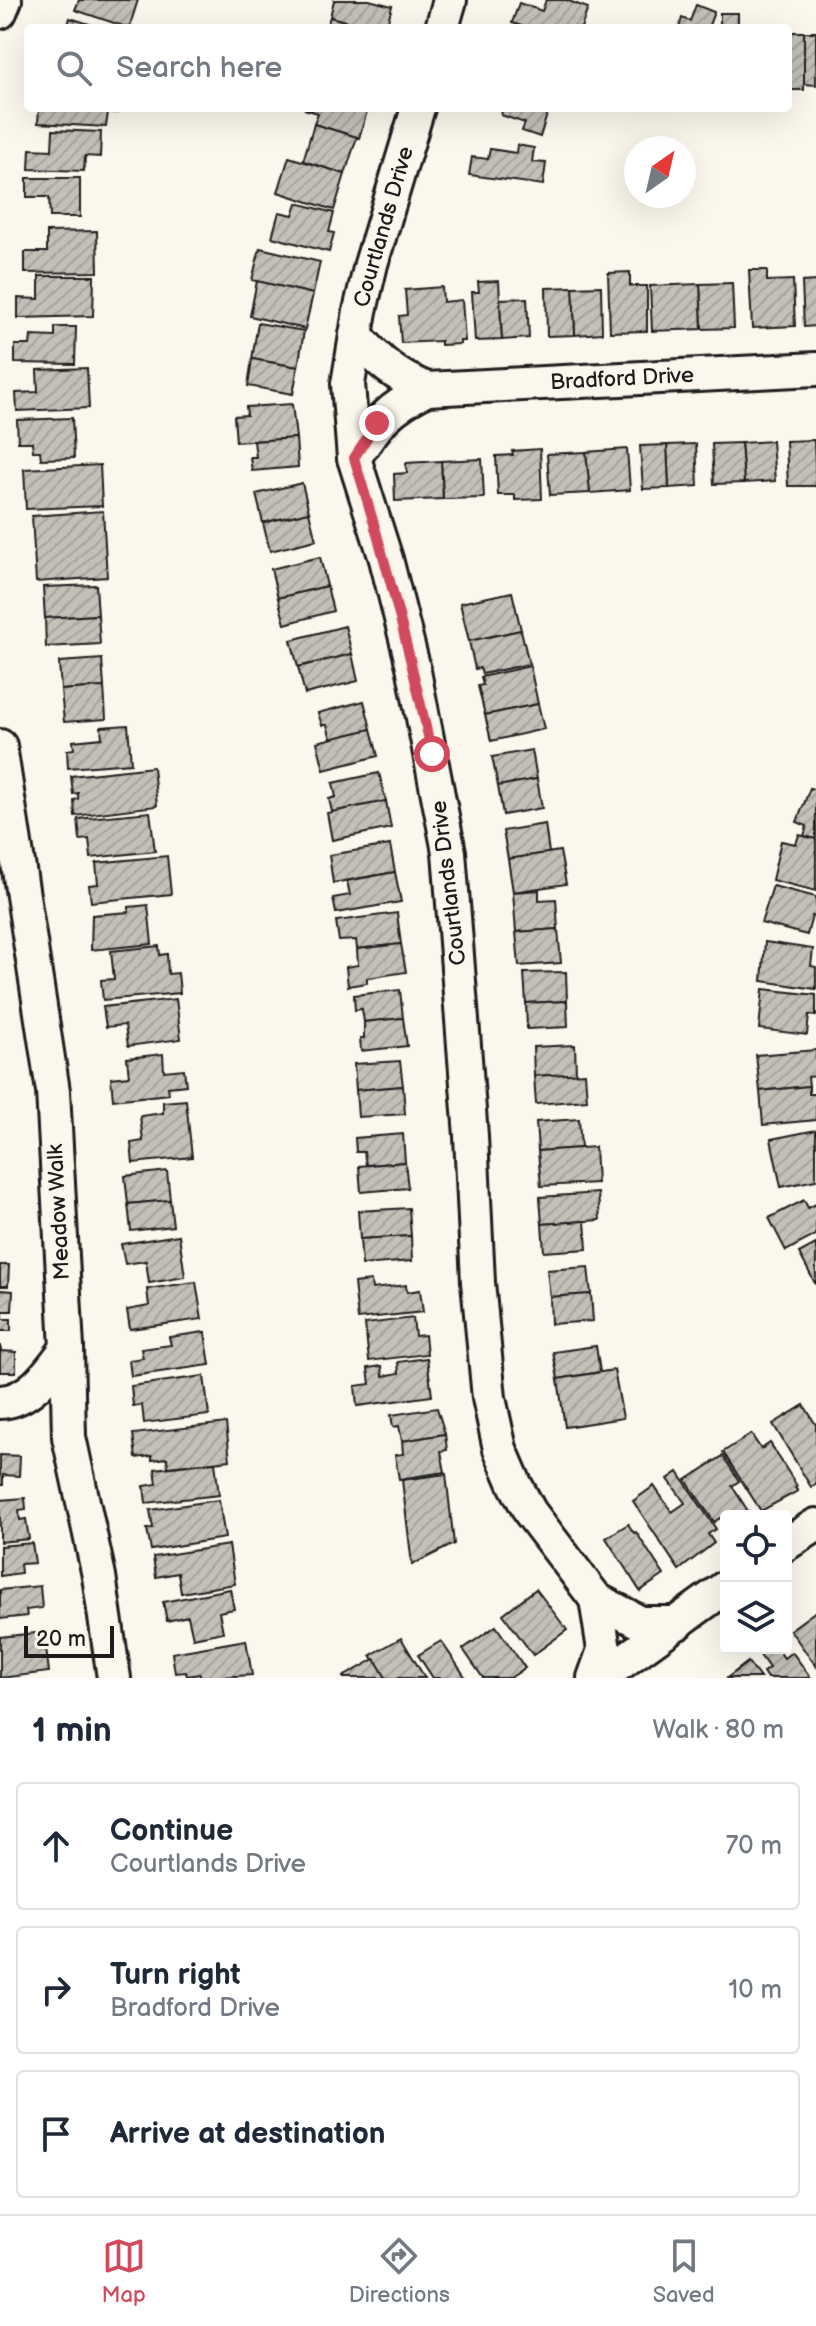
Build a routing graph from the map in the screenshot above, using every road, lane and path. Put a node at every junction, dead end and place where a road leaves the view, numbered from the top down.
1 (5, 0) edge
2 (450, 0) edge
3 (0, 12) edge
4 (443, 24) edge
5 (417, 112) edge
6 (356, 335) junction
7 (816, 369) edge
8 (427, 389) junction
9 (354, 458) junction
10 (0, 746) edge
11 (10, 884) edge
12 (0, 932) edge
13 (32, 954) junction
14 (67, 1348) junction
15 (7, 1402) edge
16 (69, 1437) junction
17 (816, 1525) edge
18 (792, 1540) edge
19 (720, 1592) edge
20 (596, 1599) junction
21 (678, 1623) junction
22 (114, 1678) edge
23 (594, 1678) edge
24 (600, 1678) edge

1 - 3 street
2 - 4 street
5 - 6 street, Courtlands Drive
6 - 8 street, Bradford Drive
6 - 9 street, Courtlands Drive
7 - 8 street, Bradford Drive
8 - 9 street, Bradford Drive
9 - 20 street, Courtlands Drive
10 - 11 street, Meadow Walk
11 - 13 street, Meadow Walk
12 - 13 street
13 - 14 street, Meadow Walk
14 - 15 street
14 - 16 street, Meadow Walk
15 - 16 street
16 - 22 street, Meadow Walk
17 - 18 street
19 - 21 street
20 - 21 street, Courtlands Drive
20 - 23 street, Courtlands Drive
21 - 24 street

